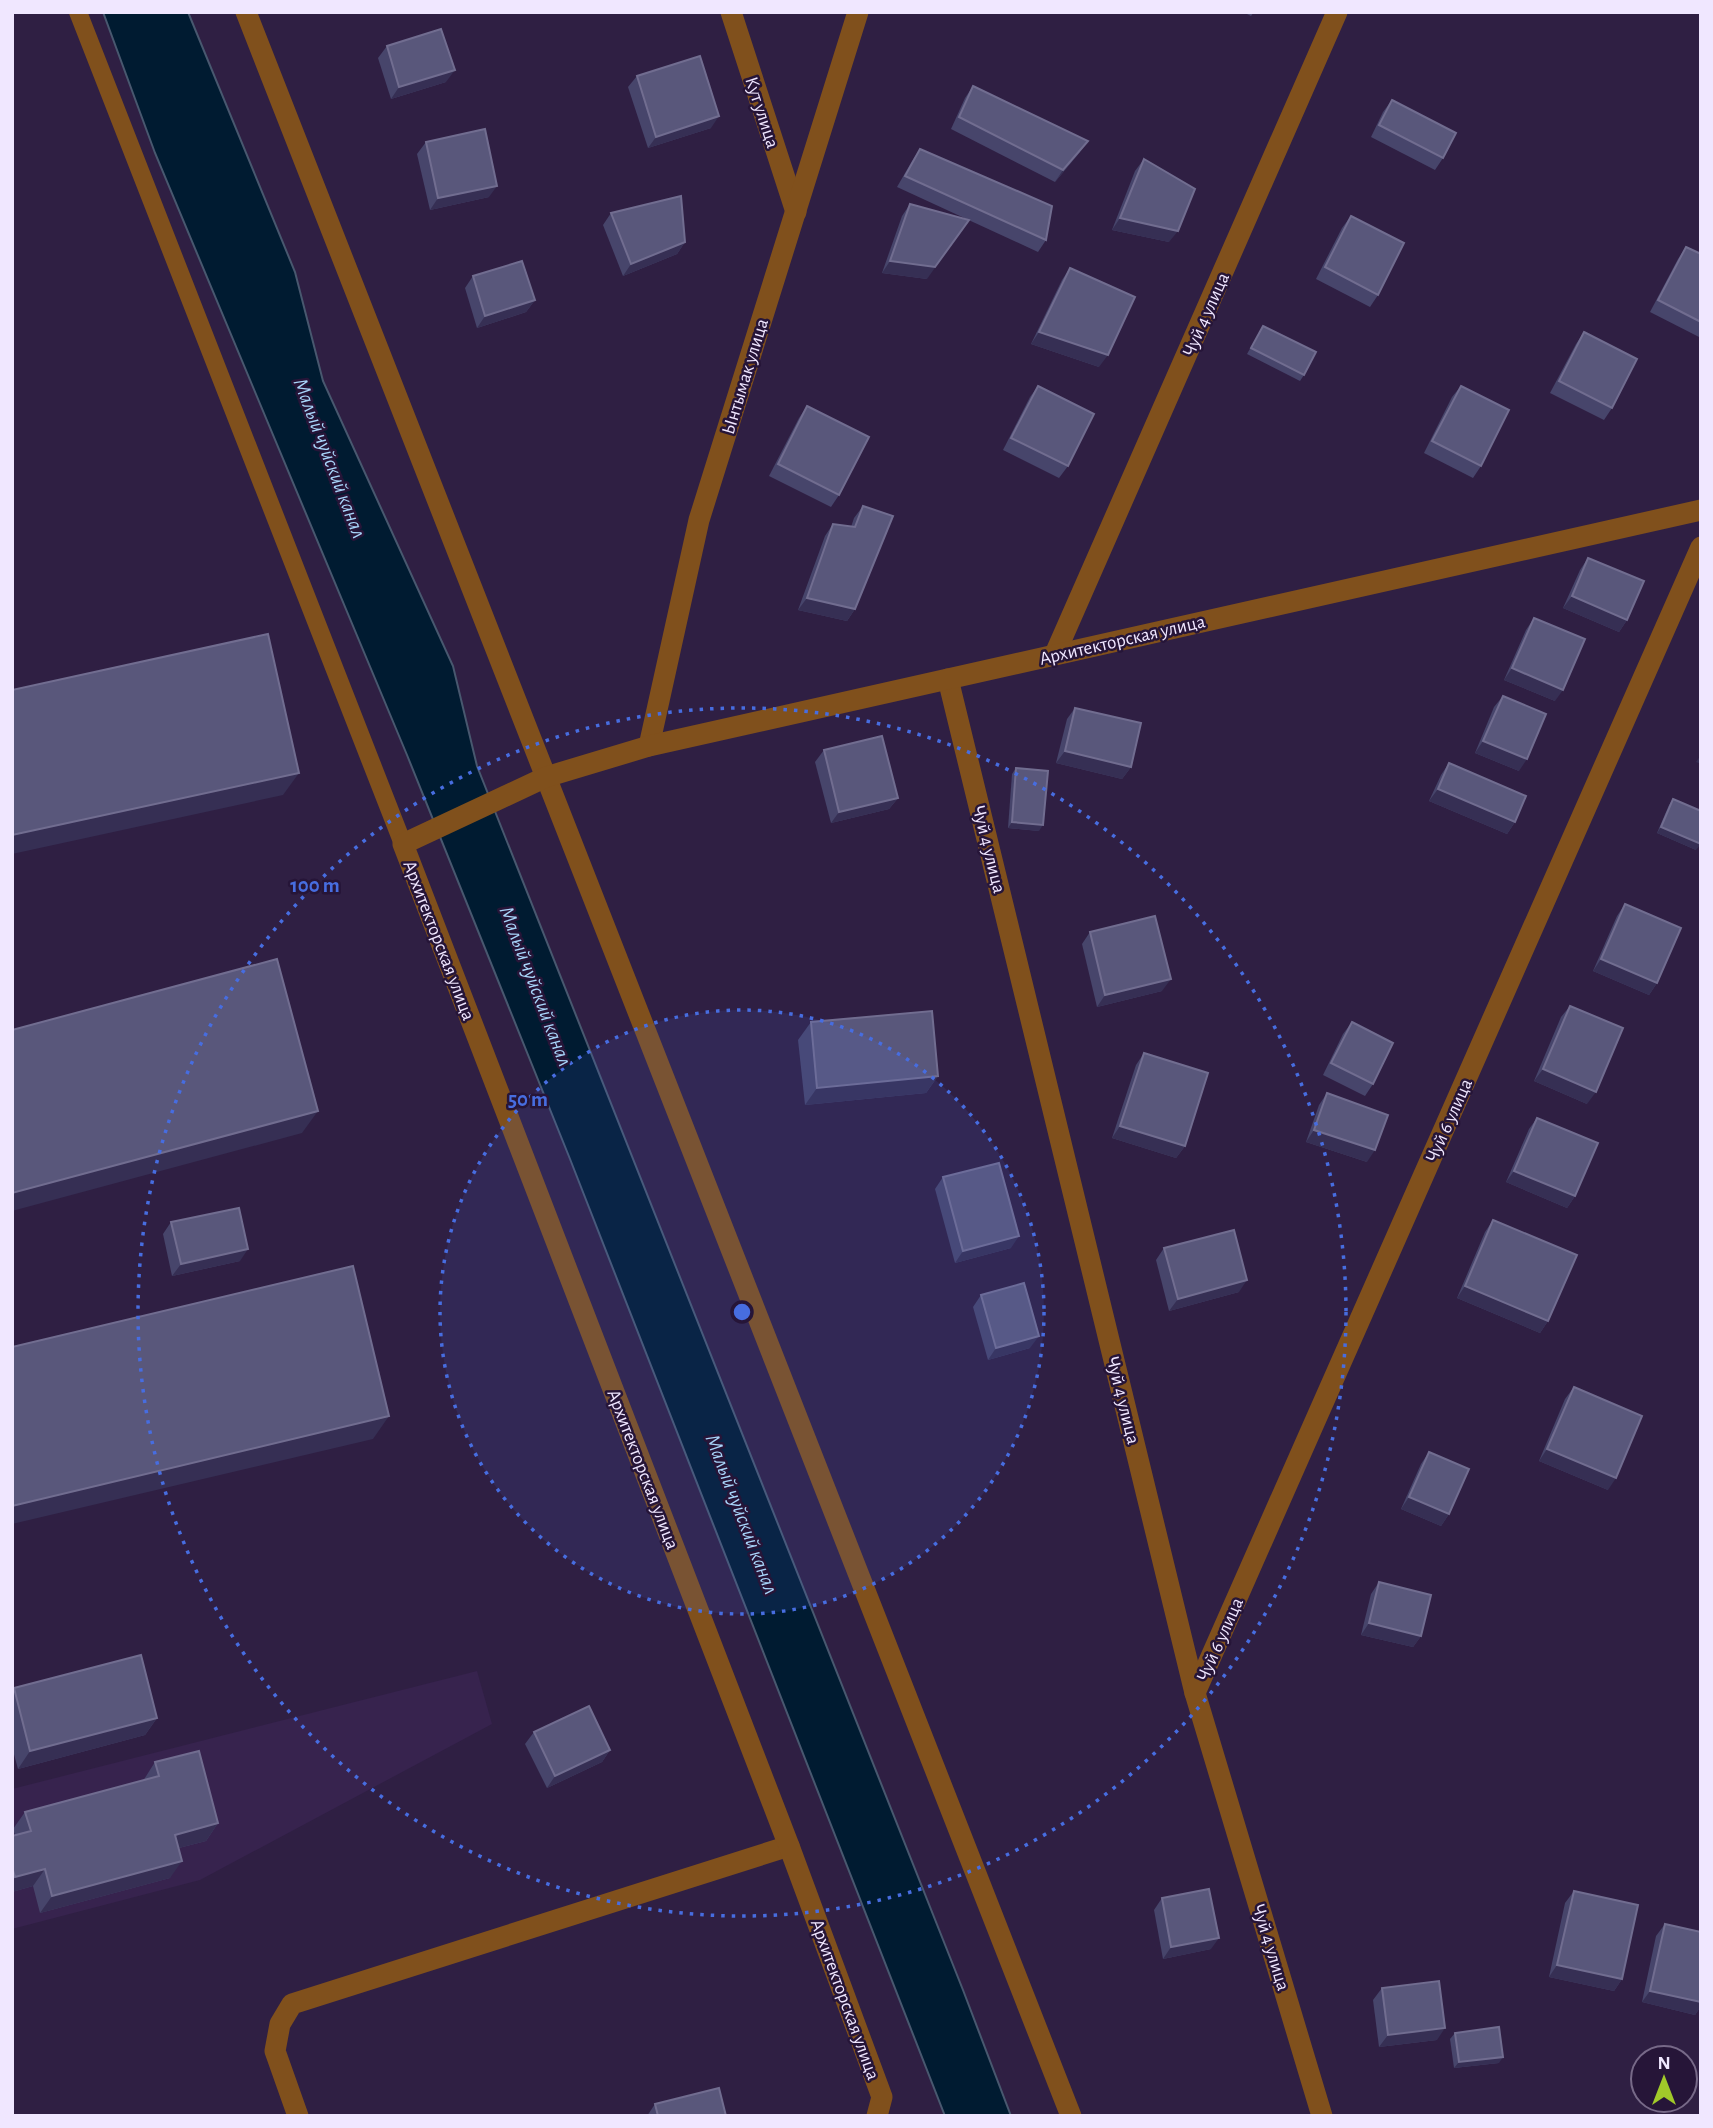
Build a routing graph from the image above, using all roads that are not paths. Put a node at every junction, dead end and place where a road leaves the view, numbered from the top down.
1 (78, 12) edge
2 (246, 12) edge
3 (731, 12) edge
4 (858, 12) edge
5 (1337, 12) edge
6 (796, 212) junction
7 (1701, 510) edge
8 (1701, 547) edge
9 (1055, 654) junction
10 (948, 678) junction
11 (649, 746) junction
12 (546, 776) junction
13 (413, 840) junction
14 (1195, 1693) junction
15 (789, 1846) junction
16 (298, 2116) edge
17 (877, 2116) edge
18 (1071, 2116) edge
19 (1322, 2116) edge

1 - 13 lane
2 - 12 street
3 - 6 street, Кут улица
4 - 6 street, Ынтымак улица
5 - 9 street, Чуй 4 улица
6 - 11 street, Ынтымак улица
7 - 9 street, Архитекторская улица
8 - 14 street, Чуй 6 улица
9 - 10 street, Архитекторская улица
10 - 11 street, Архитекторская улица
10 - 14 street, Чуй 4 улица
11 - 12 street, Архитекторская улица
12 - 13 street, Архитекторская улица
12 - 18 street
13 - 15 street, Архитекторская улица
14 - 19 street, Чуй 4 улица
15 - 16 street
15 - 17 street, Архитекторская улица

